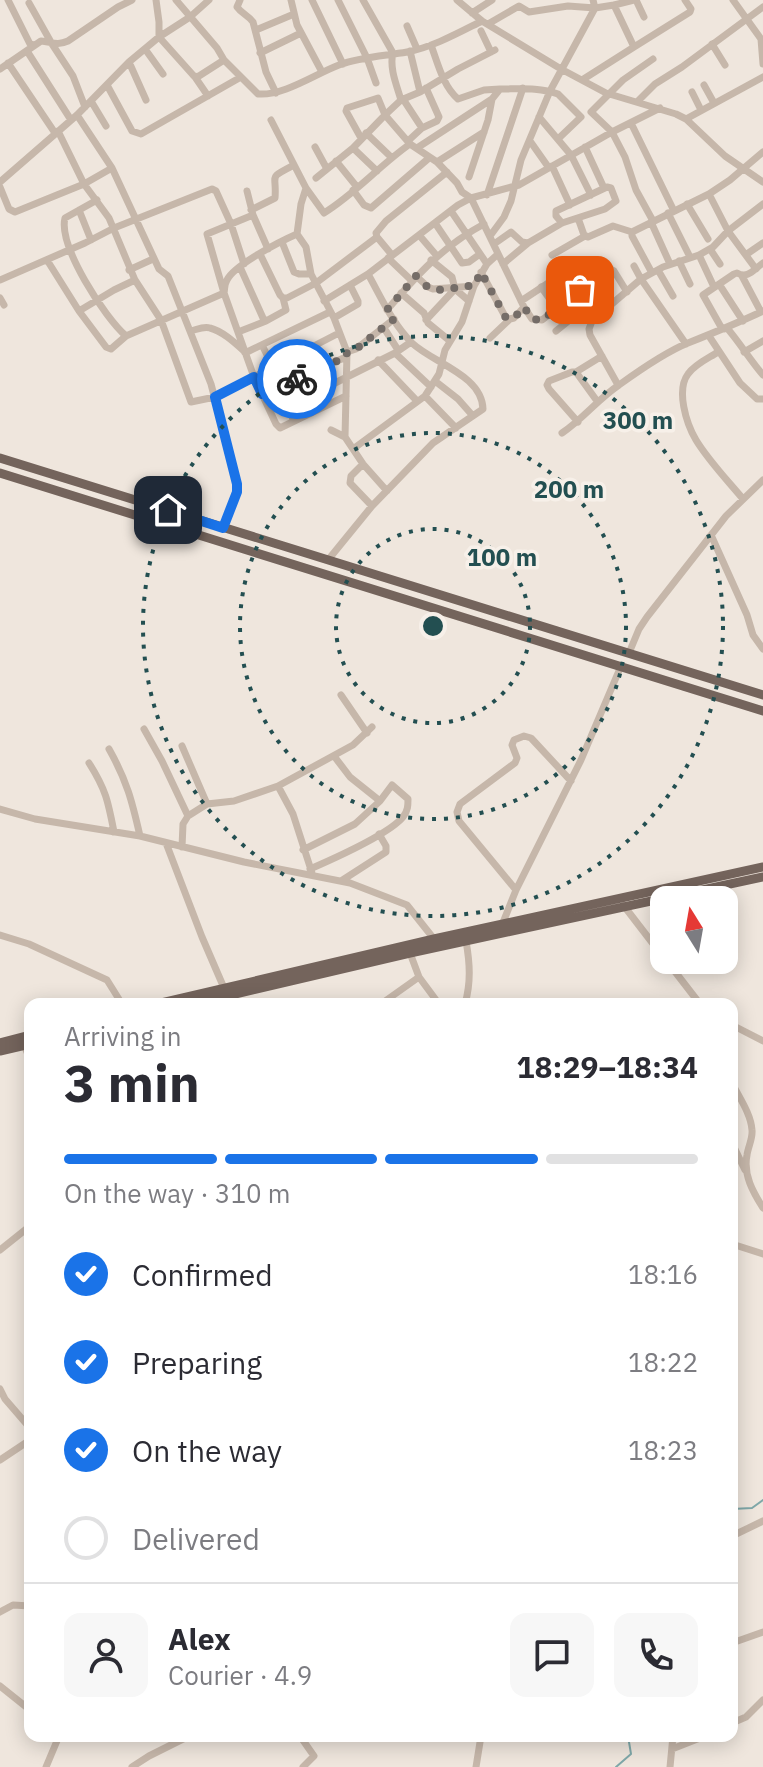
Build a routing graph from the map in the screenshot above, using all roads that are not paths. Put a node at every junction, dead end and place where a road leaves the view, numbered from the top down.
1 (8, 0) edge
2 (132, 0) edge
3 (156, 0) edge
4 (176, 0) edge
5 (208, 0) edge
6 (240, 0) edge
7 (291, 0) edge
8 (312, 0) edge
9 (338, 0) edge
10 (363, 0) edge
11 (457, 0) edge
12 (492, 0) edge
13 (635, 0) edge
14 (685, 0) edge
15 (733, 0) edge
16 (29, 1) edge
17 (571, 3) edge
18 (594, 4) edge
19 (614, 5) junction
20 (763, 7) edge
21 (472, 13) junction
22 (294, 14) junction
23 (190, 17) junction
24 (644, 17) dead end
25 (747, 19) junction
26 (485, 23) junction
27 (407, 26) dead end
28 (256, 30) junction
29 (481, 31) dead end
30 (301, 33) junction
31 (159, 37) junction
32 (762, 42) edge
33 (52, 44) junction
34 (712, 44) junction
35 (35, 45) junction
36 (431, 45) junction
37 (634, 47) junction
38 (145, 49) junction
39 (413, 50) junction
40 (27, 51) junction
41 (260, 53) junction
42 (393, 53) junction
43 (367, 58) junction
44 (653, 59) dead end
45 (224, 60) junction
46 (129, 62) junction
47 (8, 63) junction
48 (343, 64) junction
49 (763, 64) edge
50 (725, 65) dead end
51 (0, 69) edge
52 (561, 69) junction
53 (322, 72) junction
54 (163, 74) dead end
55 (195, 77) junction
56 (241, 77) junction
57 (763, 77) edge
58 (443, 78) junction
59 (582, 80) junction
60 (376, 83) dead end
61 (107, 85) junction
62 (704, 85) dead end
63 (523, 88) junction
64 (500, 89) junction
65 (423, 90) junction
66 (550, 91) junction
67 (692, 92) dead end
68 (276, 93) junction
69 (610, 94) junction
70 (208, 96) junction
71 (492, 99) junction
72 (146, 100) dead end
73 (402, 100) junction
74 (638, 101) junction
75 (714, 103) junction
76 (88, 104) junction
77 (660, 108) junction
78 (701, 110) junction
79 (385, 115) junction
80 (539, 117) junction
81 (74, 118) junction
82 (686, 119) junction
83 (271, 120) dead end
84 (631, 123) junction
85 (106, 126) dead end
86 (422, 128) junction
87 (56, 132) junction
88 (484, 132) junction
89 (612, 132) junction
90 (133, 134) dead end
91 (364, 136) junction
92 (558, 139) junction
93 (530, 141) junction
94 (411, 144) junction
95 (315, 147) dead end
96 (585, 147) junction
97 (353, 148) junction
98 (763, 152) edge
99 (571, 155) junction
100 (391, 157) junction
101 (433, 160) junction
102 (336, 161) junction
103 (294, 165) junction
104 (551, 167) junction
105 (112, 168) junction
106 (327, 169) junction
107 (744, 170) junction
108 (377, 171) junction
109 (447, 172) junction
110 (469, 177) dead end
111 (316, 178) dead end
112 (763, 182) edge
113 (0, 184) edge
114 (84, 184) junction
115 (514, 187) junction
116 (306, 188) junction
117 (604, 188) junction
118 (355, 189) junction
119 (247, 191) dead end
120 (709, 194) junction
121 (487, 195) junction
122 (591, 195) junction
123 (471, 198) junction
124 (97, 200) junction
125 (687, 204) junction
126 (570, 205) junction
127 (763, 205) edge
128 (605, 209) junction
129 (79, 210) junction
130 (451, 211) junction
131 (671, 212) junction
132 (252, 213) junction
133 (137, 218) junction
134 (578, 218) junction
135 (652, 222) junction
136 (435, 223) junction
137 (562, 223) junction
138 (231, 224) junction
139 (484, 224) junction
140 (613, 226) junction
141 (114, 228) junction
142 (728, 231) junction
143 (632, 232) junction
144 (466, 233) junction
145 (297, 234) junction
146 (419, 235) junction
147 (585, 236) junction
148 (377, 237) junction
149 (708, 239) dead end
150 (91, 240) junction
151 (492, 240) junction
152 (282, 242) junction
153 (528, 243) junction
154 (763, 243) edge
155 (451, 245) junction
156 (71, 249) junction
157 (268, 249) junction
158 (710, 249) junction
159 (260, 254) junction
160 (480, 254) junction
161 (498, 254) junction
162 (747, 254) junction
163 (552, 255) dead end
164 (390, 256) junction
165 (694, 256) junction
166 (434, 258) junction
167 (153, 259) junction
168 (47, 260) junction
169 (679, 261) junction
170 (462, 263) junction
171 (503, 264) junction
172 (670, 264) junction
173 (720, 264) dead end
174 (242, 265) junction
175 (634, 266) dead end
176 (759, 266) edge
177 (484, 268) junction
178 (129, 270) junction
179 (655, 272) junction
180 (311, 274) junction
181 (368, 274) junction
182 (742, 276) junction
183 (452, 277) junction
184 (414, 278) junction
185 (641, 279) junction
186 (0, 280) edge
187 (135, 280) junction
188 (592, 281) junction
189 (316, 283) junction
190 (690, 284) dead end
191 (350, 285) junction
192 (716, 285) junction
193 (474, 286) junction
194 (541, 287) junction
195 (455, 289) junction
196 (580, 290) junction
197 (627, 292) junction
198 (224, 293) junction
199 (401, 293) junction
200 (603, 293) junction
201 (673, 296) dead end
202 (283, 298) junction
203 (96, 301) junction
204 (324, 301) junction
205 (469, 301) junction
206 (522, 304) junction
207 (611, 305) junction
208 (557, 309) junction
209 (181, 310) junction
210 (387, 310) junction
211 (79, 311) junction
212 (762, 311) edge
213 (277, 315) junction
214 (332, 315) junction
215 (394, 319) junction
216 (510, 319) junction
217 (161, 320) junction
218 (426, 320) junction
219 (266, 321) junction
220 (743, 321) junction
221 (384, 328) junction
222 (727, 328) junction
223 (190, 331) junction
224 (556, 331) dead end
225 (238, 332) junction
226 (339, 333) junction
227 (285, 334) junction
228 (126, 336) junction
229 (709, 336) junction
230 (490, 338) dead end
231 (450, 341) junction
232 (763, 341) edge
233 (411, 342) junction
234 (686, 344) junction
235 (262, 345) junction
236 (245, 352) junction
237 (397, 352) junction
238 (718, 352) junction
239 (744, 352) junction
240 (346, 355) junction
241 (602, 356) junction
242 (378, 360) junction
243 (442, 364) junction
244 (272, 366) junction
245 (762, 371) edge
246 (576, 372) junction
247 (254, 377) junction
248 (347, 377) junction
249 (295, 379) junction
250 (433, 384) junction
251 (618, 385) junction
252 (280, 386) junction
253 (262, 394) junction
254 (346, 396) junction
255 (425, 396) junction
256 (215, 397) junction
257 (303, 399) junction
258 (763, 399) edge
259 (417, 401) junction
260 (597, 401) junction
261 (287, 407) junction
262 (309, 414) junction
263 (473, 416) junction
264 (294, 421) junction
265 (578, 422) junction
266 (456, 428) junction
267 (331, 430) dead end
268 (562, 433) dead end
269 (345, 437) junction
270 (353, 449) junction
271 (0, 458) edge
272 (363, 464) junction
273 (0, 473) edge
274 (763, 480) edge
275 (387, 491) junction
276 (743, 499) junction
277 (372, 506) junction
278 (223, 528) junction
279 (711, 535) junction
280 (273, 543) junction
281 (268, 557) junction
282 (328, 560) junction
283 (763, 649) edge
284 (629, 653) junction
285 (621, 666) junction
286 (341, 695) dead end
287 (763, 695) edge
288 (763, 711) edge
289 (144, 729) dead end
290 (182, 746) dead end
291 (109, 749) dead end
292 (334, 756) junction
293 (89, 763) dead end
294 (571, 781) junction
295 (278, 786) junction
296 (380, 801) junction
297 (207, 804) junction
298 (0, 809) edge
299 (188, 816) junction
300 (114, 832) junction
301 (379, 834) junction
302 (140, 836) junction
303 (166, 843) junction
304 (182, 847) junction
305 (303, 850) junction
306 (763, 867) edge
307 (312, 873) junction
308 (763, 877) edge
309 (341, 881) junction
310 (516, 890) junction
311 (624, 906) junction
312 (502, 925) junction
313 (0, 935) edge
314 (434, 939) junction
315 (650, 940) edge
316 (466, 941) junction
317 (410, 953) junction
318 (677, 974) edge
319 (419, 977) junction
320 (224, 988) junction
321 (118, 998) edge
322 (182, 998) edge
323 (219, 998) edge
324 (392, 998) edge
325 (435, 998) edge
326 (467, 998) edge
327 (695, 998) edge
328 (738, 1028) edge
329 (24, 1037) edge
330 (763, 1041) edge
331 (0, 1043) edge
332 (24, 1045) edge
333 (0, 1051) edge
334 (738, 1096) edge
335 (738, 1156) edge
336 (741, 1162) junction
337 (738, 1163) edge
338 (746, 1173) junction
339 (763, 1208) edge
340 (24, 1231) edge
341 (738, 1246) edge
342 (0, 1250) edge
343 (763, 1254) edge
344 (0, 1389) edge
345 (24, 1421) edge
346 (24, 1444) edge
347 (0, 1460) edge
348 (763, 1521) edge
349 (738, 1533) edge
350 (24, 1606) edge
351 (0, 1612) edge
352 (763, 1632) edge
353 (738, 1641) edge
354 (0, 1686) edge
355 (763, 1700) edge
356 (24, 1705) edge
357 (738, 1720) edge
358 (56, 1742) edge
359 (170, 1742) edge
360 (304, 1742) edge
361 (480, 1742) edge
362 (673, 1742) edge
363 (690, 1742) edge
364 (672, 1749) junction
365 (46, 1767) edge
366 (132, 1767) edge
367 (303, 1767) edge
368 (476, 1767) edge
369 (670, 1767) edge

1 - 35 street
2 - 33 street
3 - 31 street
4 - 23 street
5 - 23 street
6 - 28 street
7 - 22 street
8 - 48 street
9 - 43 street
10 - 42 street
11 - 21 street
12 - 21 street
13 - 19 street
13 - 24 street
14 - 37 street
15 - 25 street
16 - 33 street
17 - 18 street
17 - 26 street
18 - 19 street
18 - 52 street
19 - 37 street
20 - 25 street
21 - 26 street
22 - 28 street
22 - 30 street
23 - 31 street
23 - 45 street
25 - 32 street
25 - 34 street
26 - 36 street
26 - 52 street
27 - 39 street
28 - 41 street
29 - 58 street
30 - 41 street
30 - 53 street
31 - 38 street
31 - 55 street
32 - 49 street
33 - 35 street
33 - 76 street
34 - 50 street
34 - 74 street
35 - 40 street
36 - 39 street
36 - 58 street
37 - 59 street
38 - 46 street
38 - 54 street
39 - 42 street
39 - 65 street
40 - 47 street
40 - 81 street
41 - 68 street
42 - 43 street
42 - 73 street
43 - 48 street
43 - 60 street
44 - 69 street
45 - 55 street
45 - 56 street
46 - 61 street
46 - 72 street
47 - 51 street
47 - 87 street
48 - 53 street
52 - 59 street
52 - 66 street
53 - 68 street
55 - 70 street
56 - 68 street
56 - 70 street
57 - 75 street
58 - 64 street
58 - 65 street
59 - 69 street
61 - 70 street
61 - 76 street
61 - 90 street
62 - 75 street
63 - 64 street
63 - 66 street
63 - 121 street
64 - 71 street
65 - 73 street
65 - 86 street
66 - 80 street
66 - 92 street
67 - 78 street
69 - 74 street
69 - 89 street
71 - 88 street
71 - 94 street
73 - 79 street
73 - 86 street
74 - 77 street
75 - 78 street
76 - 81 street
76 - 85 street
77 - 82 street
77 - 84 street
78 - 82 street
79 - 91 street
79 - 91 street
79 - 94 street
80 - 92 street
80 - 93 street
81 - 87 street
81 - 105 street
82 - 107 street
83 - 103 street
84 - 89 street
84 - 131 street
86 - 94 street
87 - 113 street
87 - 114 street
88 - 101 street
88 - 110 street
89 - 96 street
89 - 135 street
91 - 97 street
91 - 100 street
92 - 99 street
93 - 104 street
93 - 115 street
94 - 100 street
94 - 101 street
95 - 106 street
96 - 99 street
96 - 117 street
97 - 102 street
97 - 108 street
98 - 107 street
99 - 104 street
99 - 122 street
100 - 108 street
101 - 109 street
101 - 118 street
102 - 106 street
102 - 118 street
103 - 116 street
103 - 132 street
104 - 115 street
104 - 126 street
105 - 114 street
105 - 133 street
106 - 111 street
107 - 112 street
107 - 120 street
108 - 118 street
109 - 123 street
109 - 148 street
113 - 114 street
114 - 124 street
115 - 121 street
115 - 151 street
116 - 118 street
116 - 145 street
117 - 122 street
117 - 128 street
119 - 132 street
120 - 125 street
120 - 142 street
121 - 123 street
122 - 126 street
123 - 130 street
123 - 139 street
124 - 129 street
124 - 141 street
125 - 131 street
125 - 149 street
126 - 137 street
127 - 142 street
128 - 134 street
128 - 140 street
129 - 150 street
129 - 156 street
130 - 136 street
130 - 144 street
131 - 135 street
131 - 165 street
132 - 138 street
132 - 157 street
133 - 138 street
133 - 141 street
133 - 167 street
134 - 137 street
134 - 147 street
135 - 143 street
135 - 172 street
136 - 146 street
136 - 155 street
137 - 153 street
138 - 174 street
138 - 198 street
139 - 144 street
139 - 151 street
140 - 143 street
140 - 147 street
141 - 150 street
141 - 178 street
142 - 158 street
142 - 162 street
143 - 179 street
144 - 155 street
144 - 160 street
145 - 152 street
145 - 180 street
146 - 164 street
146 - 166 street
147 - 163 street
148 - 164 street
148 - 189 street
150 - 156 street
151 - 153 street
151 - 161 street
152 - 157 street
152 - 180 street
153 - 171 street
154 - 162 street
155 - 166 street
155 - 170 street
156 - 168 street
156 - 203 street
157 - 159 street
158 - 165 street
158 - 173 street
159 - 174 street
159 - 202 street
160 - 170 street
160 - 177 street
161 - 171 street
161 - 177 street
162 - 176 street
164 - 181 street
164 - 184 street
165 - 169 street
165 - 192 street
166 - 183 street
166 - 184 street
167 - 178 street
167 - 209 street
168 - 186 street
168 - 211 street
169 - 172 street
169 - 190 street
170 - 183 street
171 - 206 street
172 - 179 street
174 - 198 street
174 - 219 street
175 - 185 street
176 - 182 street
177 - 193 street
177 - 216 street
178 - 187 street
179 - 185 street
179 - 201 street
180 - 189 street
181 - 191 street
181 - 210 street
182 - 192 street
182 - 212 street
183 - 195 street
184 - 195 street
184 - 199 street
185 - 197 street
185 - 234 street
187 - 203 street
187 - 217 street
188 - 196 street
188 - 197 street
188 - 200 street
189 - 202 street
189 - 204 street
191 - 204 street
191 - 214 street
192 - 220 street
192 - 222 street
193 - 195 street
193 - 205 street
194 - 196 street
194 - 206 street
194 - 208 street
195 - 205 street
195 - 218 street
196 - 208 street
197 - 207 street
198 - 209 street
198 - 225 street
199 - 210 street
199 - 218 street
200 - 207 street
200 - 224 street
202 - 213 street
203 - 211 street
203 - 228 street
204 - 214 street
205 - 231 street
206 - 208 street
206 - 216 street
207 - 241 street
209 - 217 street
209 - 223 street
210 - 215 street
211 - 228 street
212 - 220 street
213 - 219 street
213 - 227 street
214 - 226 street
214 - 227 street
215 - 221 street
215 - 233 street
216 - 230 street
217 - 228 street
217 - 256 street
218 - 231 street
219 - 225 street
220 - 222 street
221 - 237 street
221 - 240 street
222 - 229 street
222 - 239 street
223 - 236 street
223 - 256 street
225 - 236 street
226 - 240 street
226 - 244 street
227 - 235 street
229 - 234 street
229 - 238 street
231 - 243 street
232 - 239 street
233 - 237 street
233 - 243 street
234 - 251 street
235 - 236 street
235 - 244 street
236 - 247 street
237 - 242 street
237 - 250 street
238 - 258 street
238 - 276 street
239 - 245 street
240 - 248 street
240 - 249 street
241 - 246 street
241 - 251 street
242 - 248 street
242 - 259 street
243 - 250 street
243 - 263 street
244 - 247 street
244 - 252 street
246 - 260 street
246 - 265 street
247 - 253 street
247 - 256 street
248 - 254 street
248 - 257 street
249 - 252 street
249 - 257 street
250 - 255 street
250 - 263 street
251 - 260 street
252 - 253 street
252 - 261 street
253 - 264 street
254 - 262 street
254 - 269 street
255 - 259 street
255 - 266 street
256 - 278 street
257 - 261 street
257 - 262 street
259 - 270 street
260 - 265 street
261 - 264 street
262 - 264 street
263 - 266 street
265 - 268 street
266 - 275 street
267 - 269 street
269 - 270 street
270 - 272 street
271 - 278 main road
272 - 275 street
272 - 277 street
273 - 281 main road
274 - 276 street
275 - 277 street
276 - 279 street
277 - 282 street
278 - 280 main road
279 - 283 street
279 - 284 street
280 - 281 main road
280 - 282 main road
281 - 285 main road
282 - 284 main road
284 - 287 main road
285 - 288 main road
285 - 294 street
286 - 292 street
289 - 299 street
290 - 297 street
291 - 302 street
292 - 295 street
292 - 296 street
293 - 300 street
294 - 310 street
294 - 310 street
295 - 297 street
295 - 305 street
296 - 301 street
296 - 305 street
297 - 299 street
298 - 300 street
299 - 304 street
300 - 302 street
301 - 307 street
301 - 309 street
302 - 303 street
303 - 304 street
303 - 320 street
304 - 307 street
305 - 307 street
306 - 312 main road
307 - 309 street
308 - 311 main road
309 - 314 street
310 - 312 street
311 - 315 street
311 - 316 main road
312 - 314 main road
313 - 321 street
314 - 320 main road
316 - 317 main road
316 - 326 street
317 - 319 street
317 - 323 main road
318 - 327 street
319 - 324 street
319 - 325 street
320 - 322 main road
328 - 330 street
329 - 331 main road
332 - 333 main road
334 - 338 street
335 - 336 street
336 - 337 street
336 - 338 street
338 - 339 street
340 - 342 street
341 - 343 street
344 - 345 street
346 - 347 street
348 - 349 street
350 - 351 street
352 - 353 street
354 - 356 street
355 - 357 street
358 - 365 street
359 - 366 street
360 - 367 street
361 - 368 street
362 - 364 street
363 - 364 street
364 - 369 street

